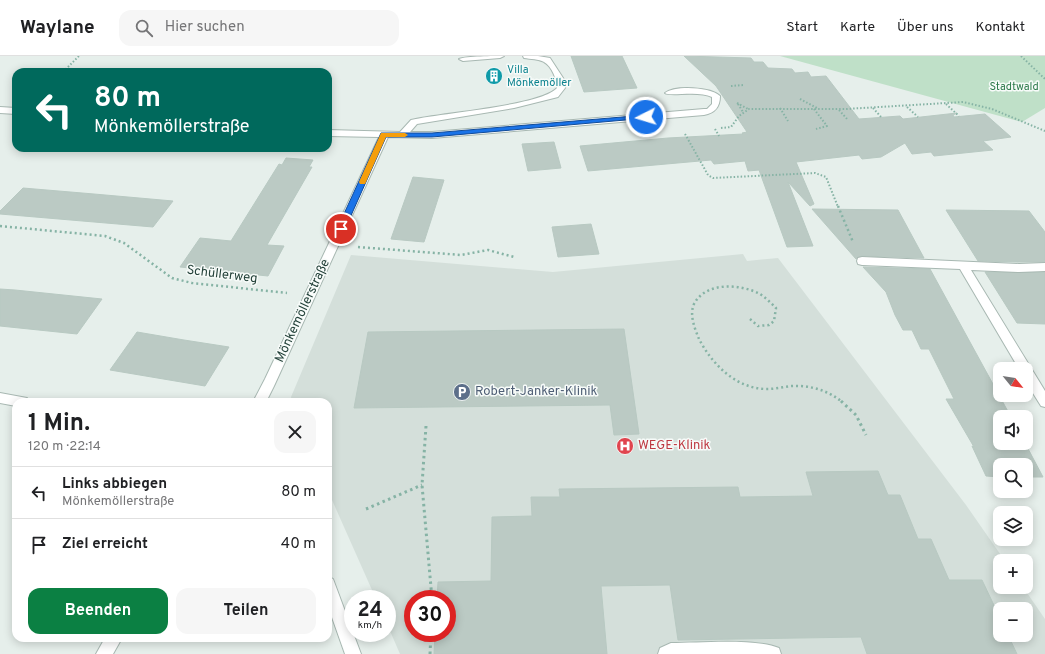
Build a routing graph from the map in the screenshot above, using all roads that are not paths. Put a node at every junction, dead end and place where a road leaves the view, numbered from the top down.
1 (500, 56) edge
2 (527, 56) edge
3 (463, 59) dead end
4 (669, 93) dead end
5 (0, 110) edge
6 (12, 111) edge
7 (332, 133) edge
8 (384, 135) junction
9 (402, 135) junction
10 (862, 262) road end
11 (963, 265) junction
12 (1045, 267) edge
13 (1021, 362) edge
14 (1033, 382) edge
15 (0, 398) edge
16 (261, 398) edge
17 (12, 400) edge
18 (1045, 402) edge
19 (332, 596) edge
20 (112, 642) edge
21 (104, 654) edge
22 (352, 654) edge
23 (666, 654) edge
24 (773, 654) edge

1 - 3 street
2 - 9 street
4 - 9 street
5 - 6 street
7 - 8 street
8 - 9 street
8 - 16 street, Mönkemöllerstraße
10 - 11 street
11 - 12 street
11 - 13 street
14 - 18 street
15 - 17 street
19 - 22 street
20 - 21 street
23 - 24 street

